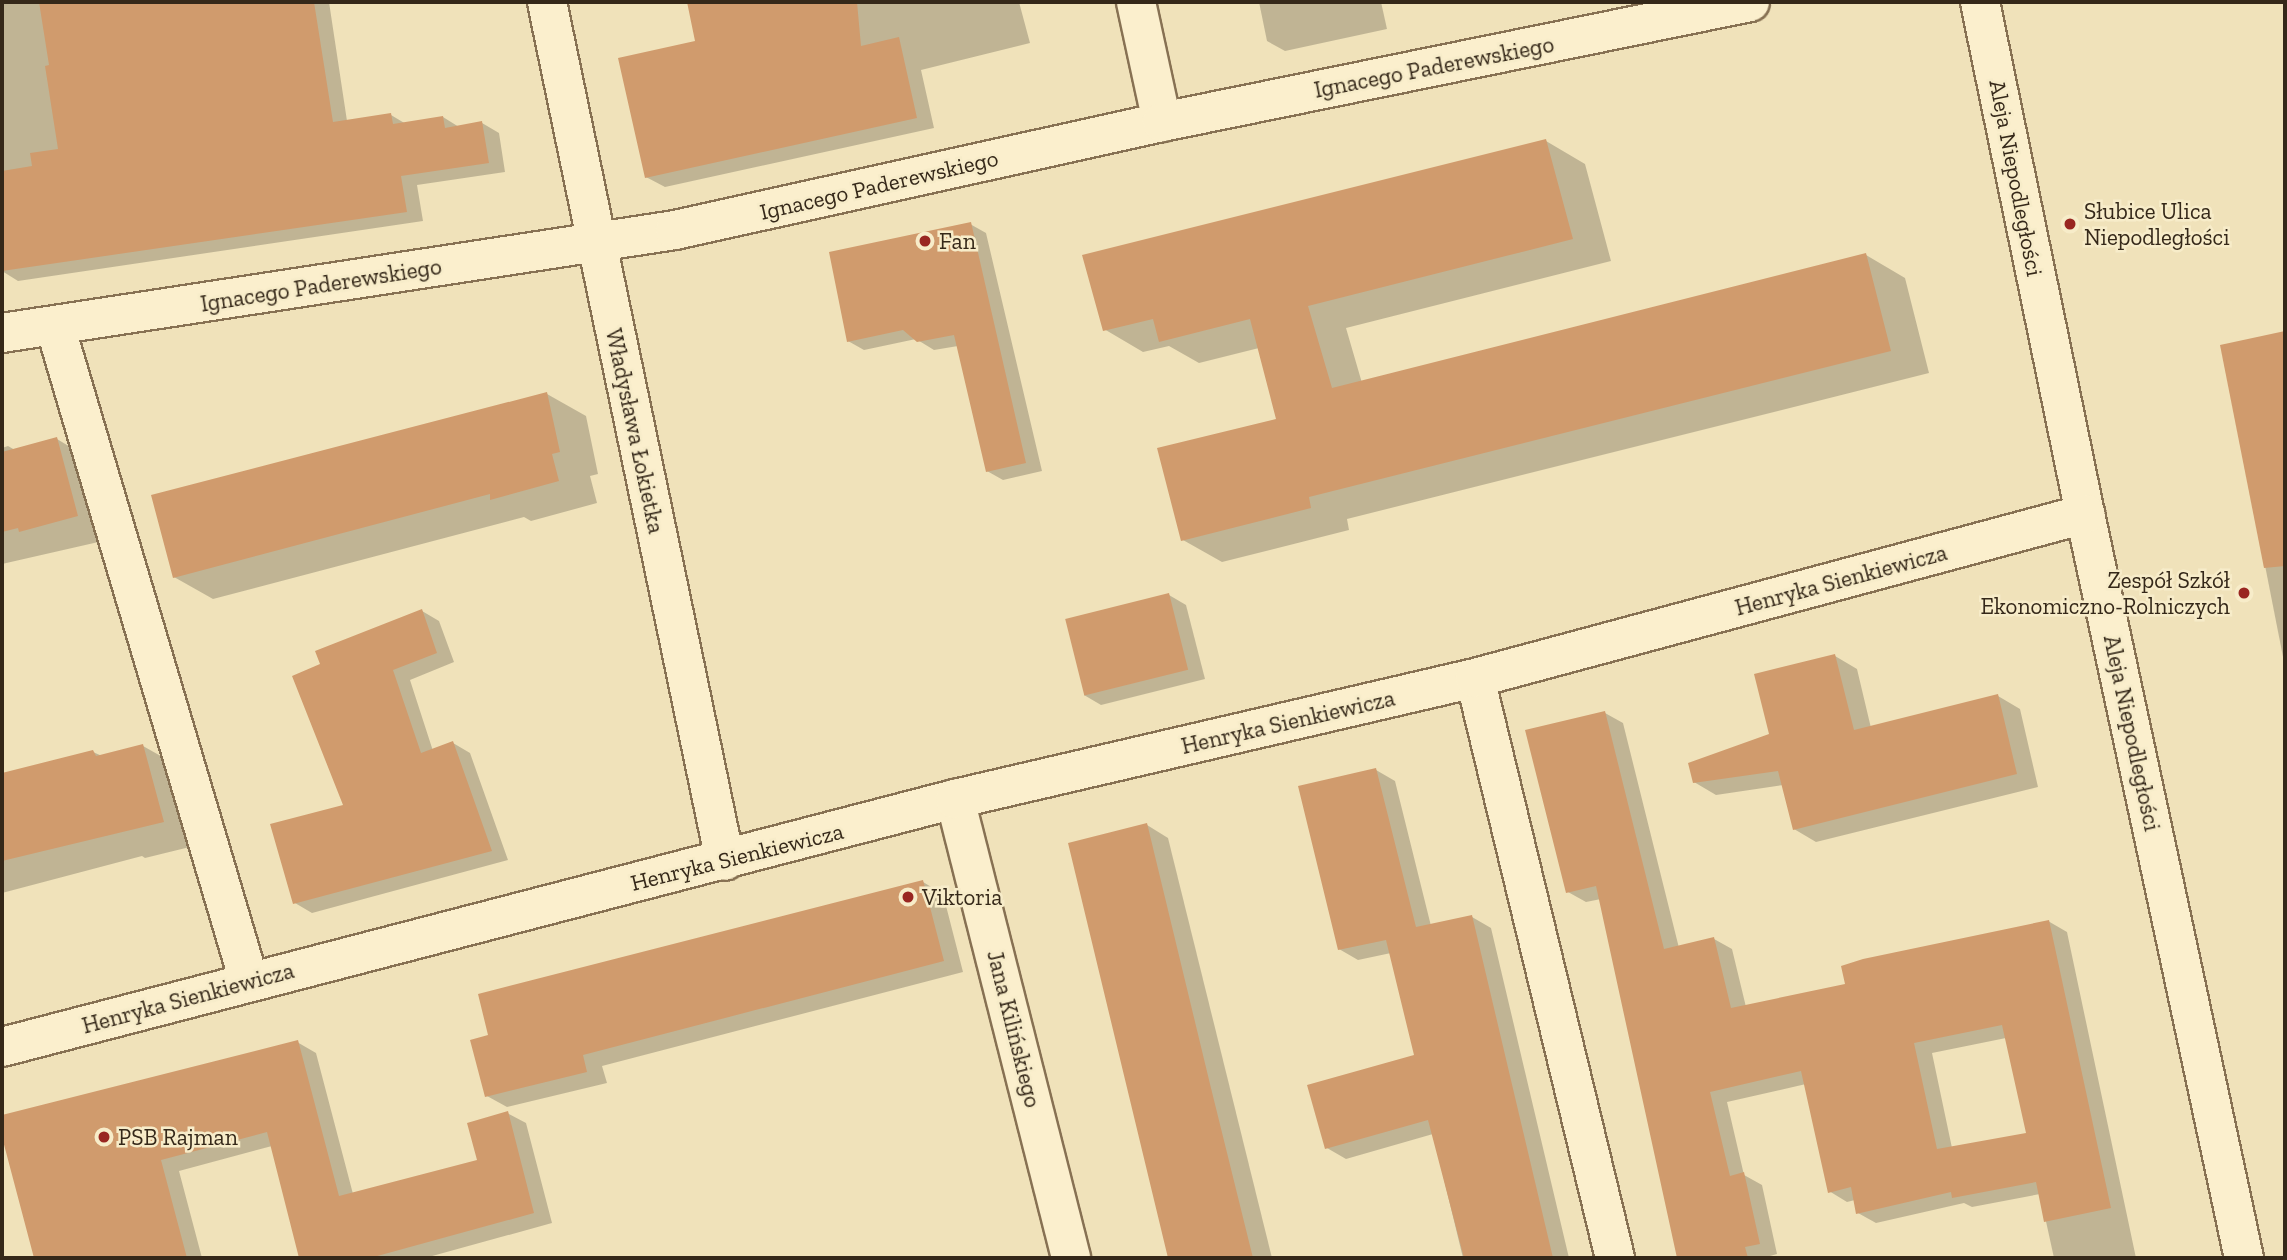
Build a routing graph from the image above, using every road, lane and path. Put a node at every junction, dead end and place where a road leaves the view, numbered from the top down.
1 (547, 2) edge
2 (1136, 2) edge
3 (1750, 2) edge
4 (1980, 2) edge
5 (1162, 122) junction
6 (596, 244) junction
7 (55, 326) junction
8 (2, 333) edge
9 (2085, 514) junction
10 (1475, 678) junction
11 (955, 799) junction
12 (725, 861) junction
13 (249, 981) junction
14 (2, 1047) edge
15 (1071, 1258) edge
16 (1615, 1258) edge
17 (2244, 1258) edge

1 - 6 street, Władysława Łokietka
2 - 5 street
3 - 5 street, Ignacego Paderewskiego
4 - 9 street, Aleja Niepodległości
5 - 6 street, Ignacego Paderewskiego
6 - 7 street, Ignacego Paderewskiego
6 - 12 street, Władysława Łokietka
7 - 8 street, Ignacego Paderewskiego
7 - 13 street
9 - 10 street, Henryka Sienkiewicza
9 - 17 street, Aleja Niepodległości
10 - 11 street, Henryka Sienkiewicza
10 - 16 street
11 - 12 street, Henryka Sienkiewicza
11 - 15 street, Jana Kilińskiego
12 - 13 street, Henryka Sienkiewicza
13 - 14 street, Henryka Sienkiewicza

